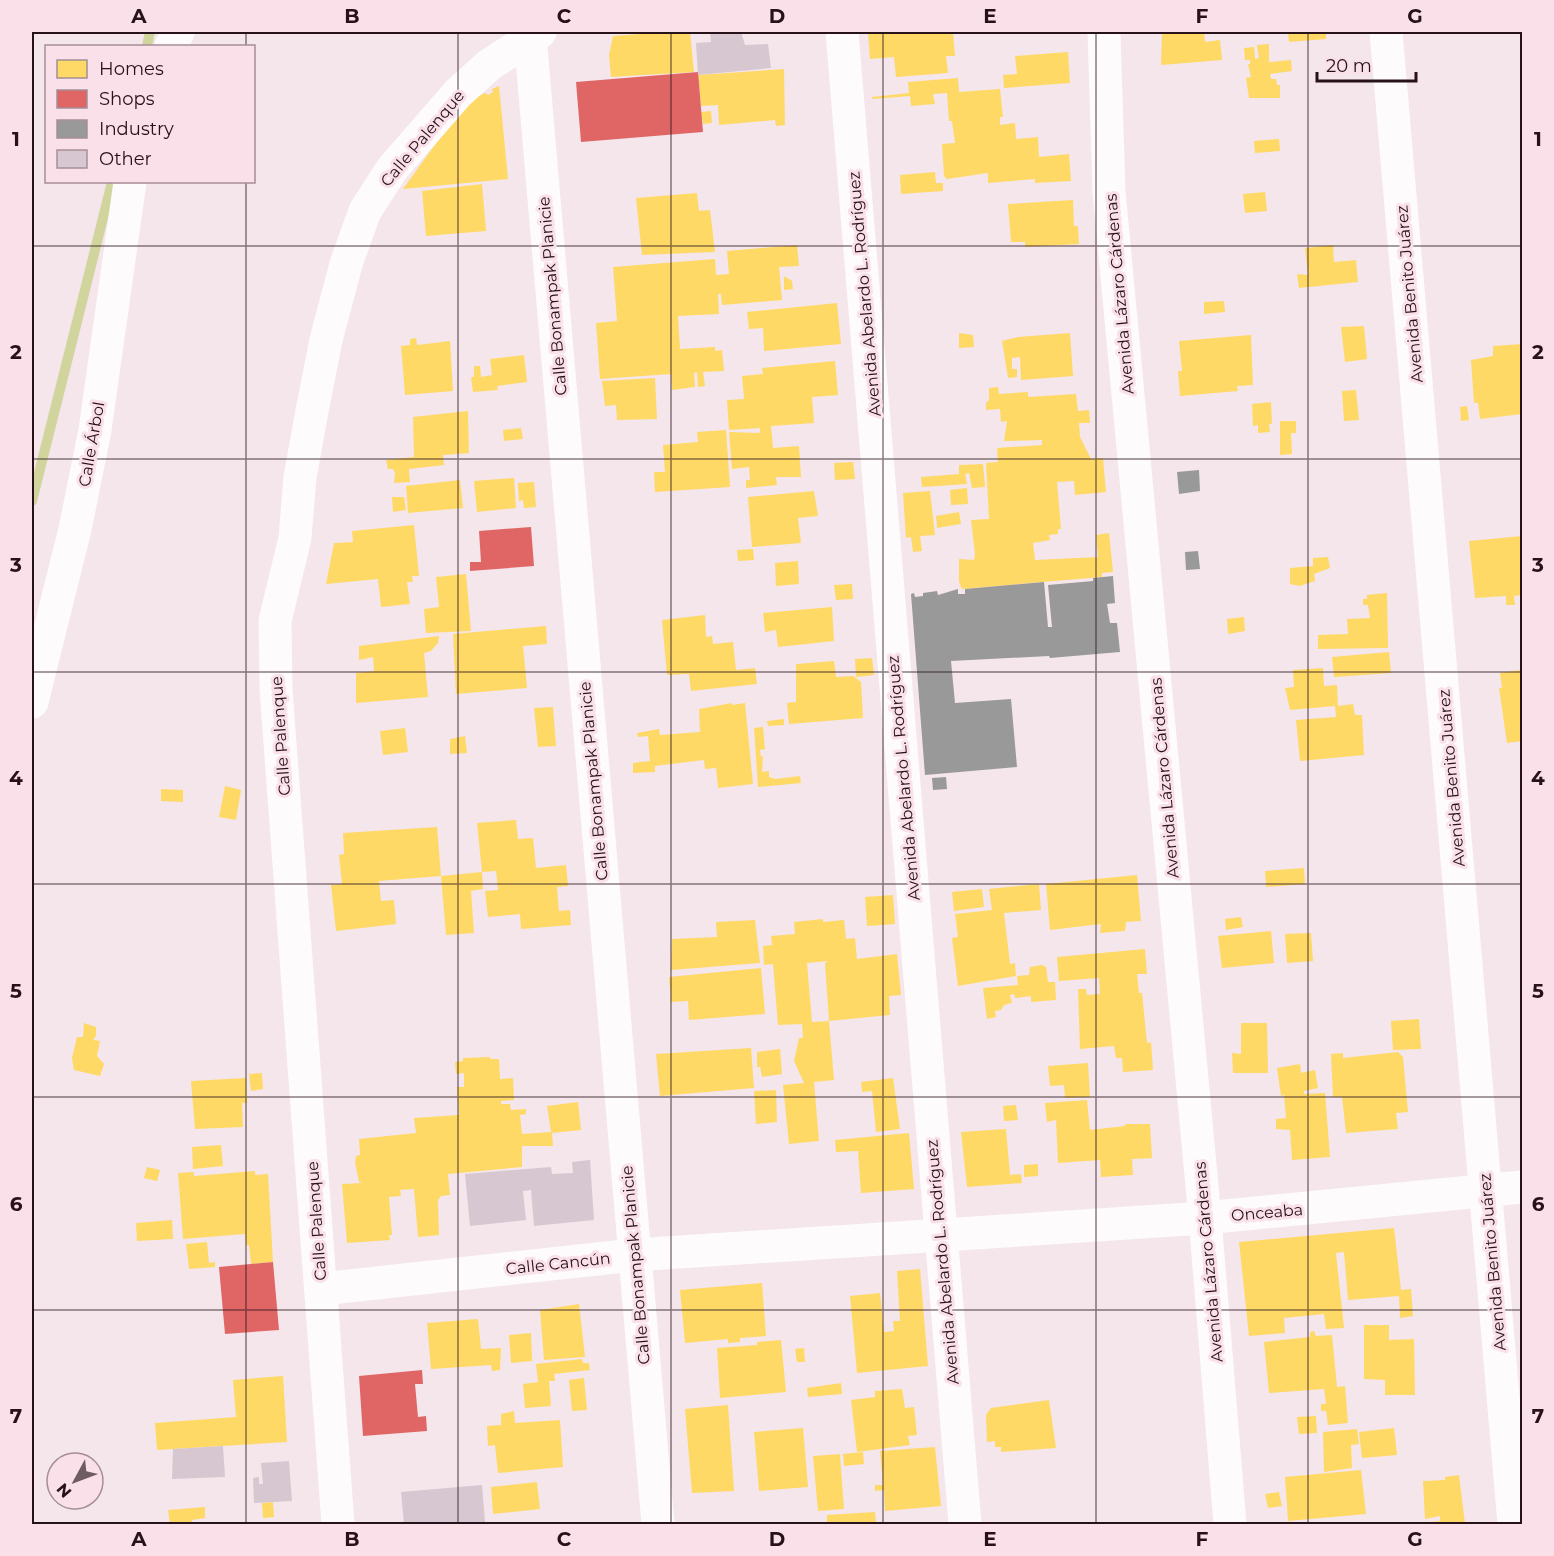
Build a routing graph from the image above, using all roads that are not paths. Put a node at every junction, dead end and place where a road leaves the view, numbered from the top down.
1 (842, 32) edge
2 (1104, 32) edge
3 (1386, 32) edge
4 (535, 34) edge
5 (130, 183) edge
6 (32, 702) edge
7 (1522, 1187) edge
8 (1486, 1191) junction
9 (1205, 1218) junction
10 (940, 1235) junction
11 (634, 1255) junction
12 (321, 1289) junction
13 (338, 1524) edge
14 (658, 1524) edge
15 (964, 1524) edge
16 (1230, 1524) edge
17 (1514, 1524) edge

1 - 10 street, Avenida Abelardo L. Rodríguez
2 - 9 street, Avenida Lázaro Cárdenas
3 - 8 street, Avenida Benito Juárez
4 - 11 street, Calle Bonampak Planicie
4 - 12 street, Calle Palenque
5 - 6 street, Calle Árbol
7 - 8 street, Onceaba
8 - 9 street, Onceaba
8 - 17 street, Avenida Benito Juárez
9 - 10 street, Onceaba
9 - 16 street, Avenida Lázaro Cárdenas
10 - 11 street, Calle Cancún
10 - 15 street, Avenida Abelardo L. Rodríguez
11 - 12 street, Calle Cancún
11 - 14 street, Calle Bonampak Planicie
12 - 13 street, Calle Palenque

